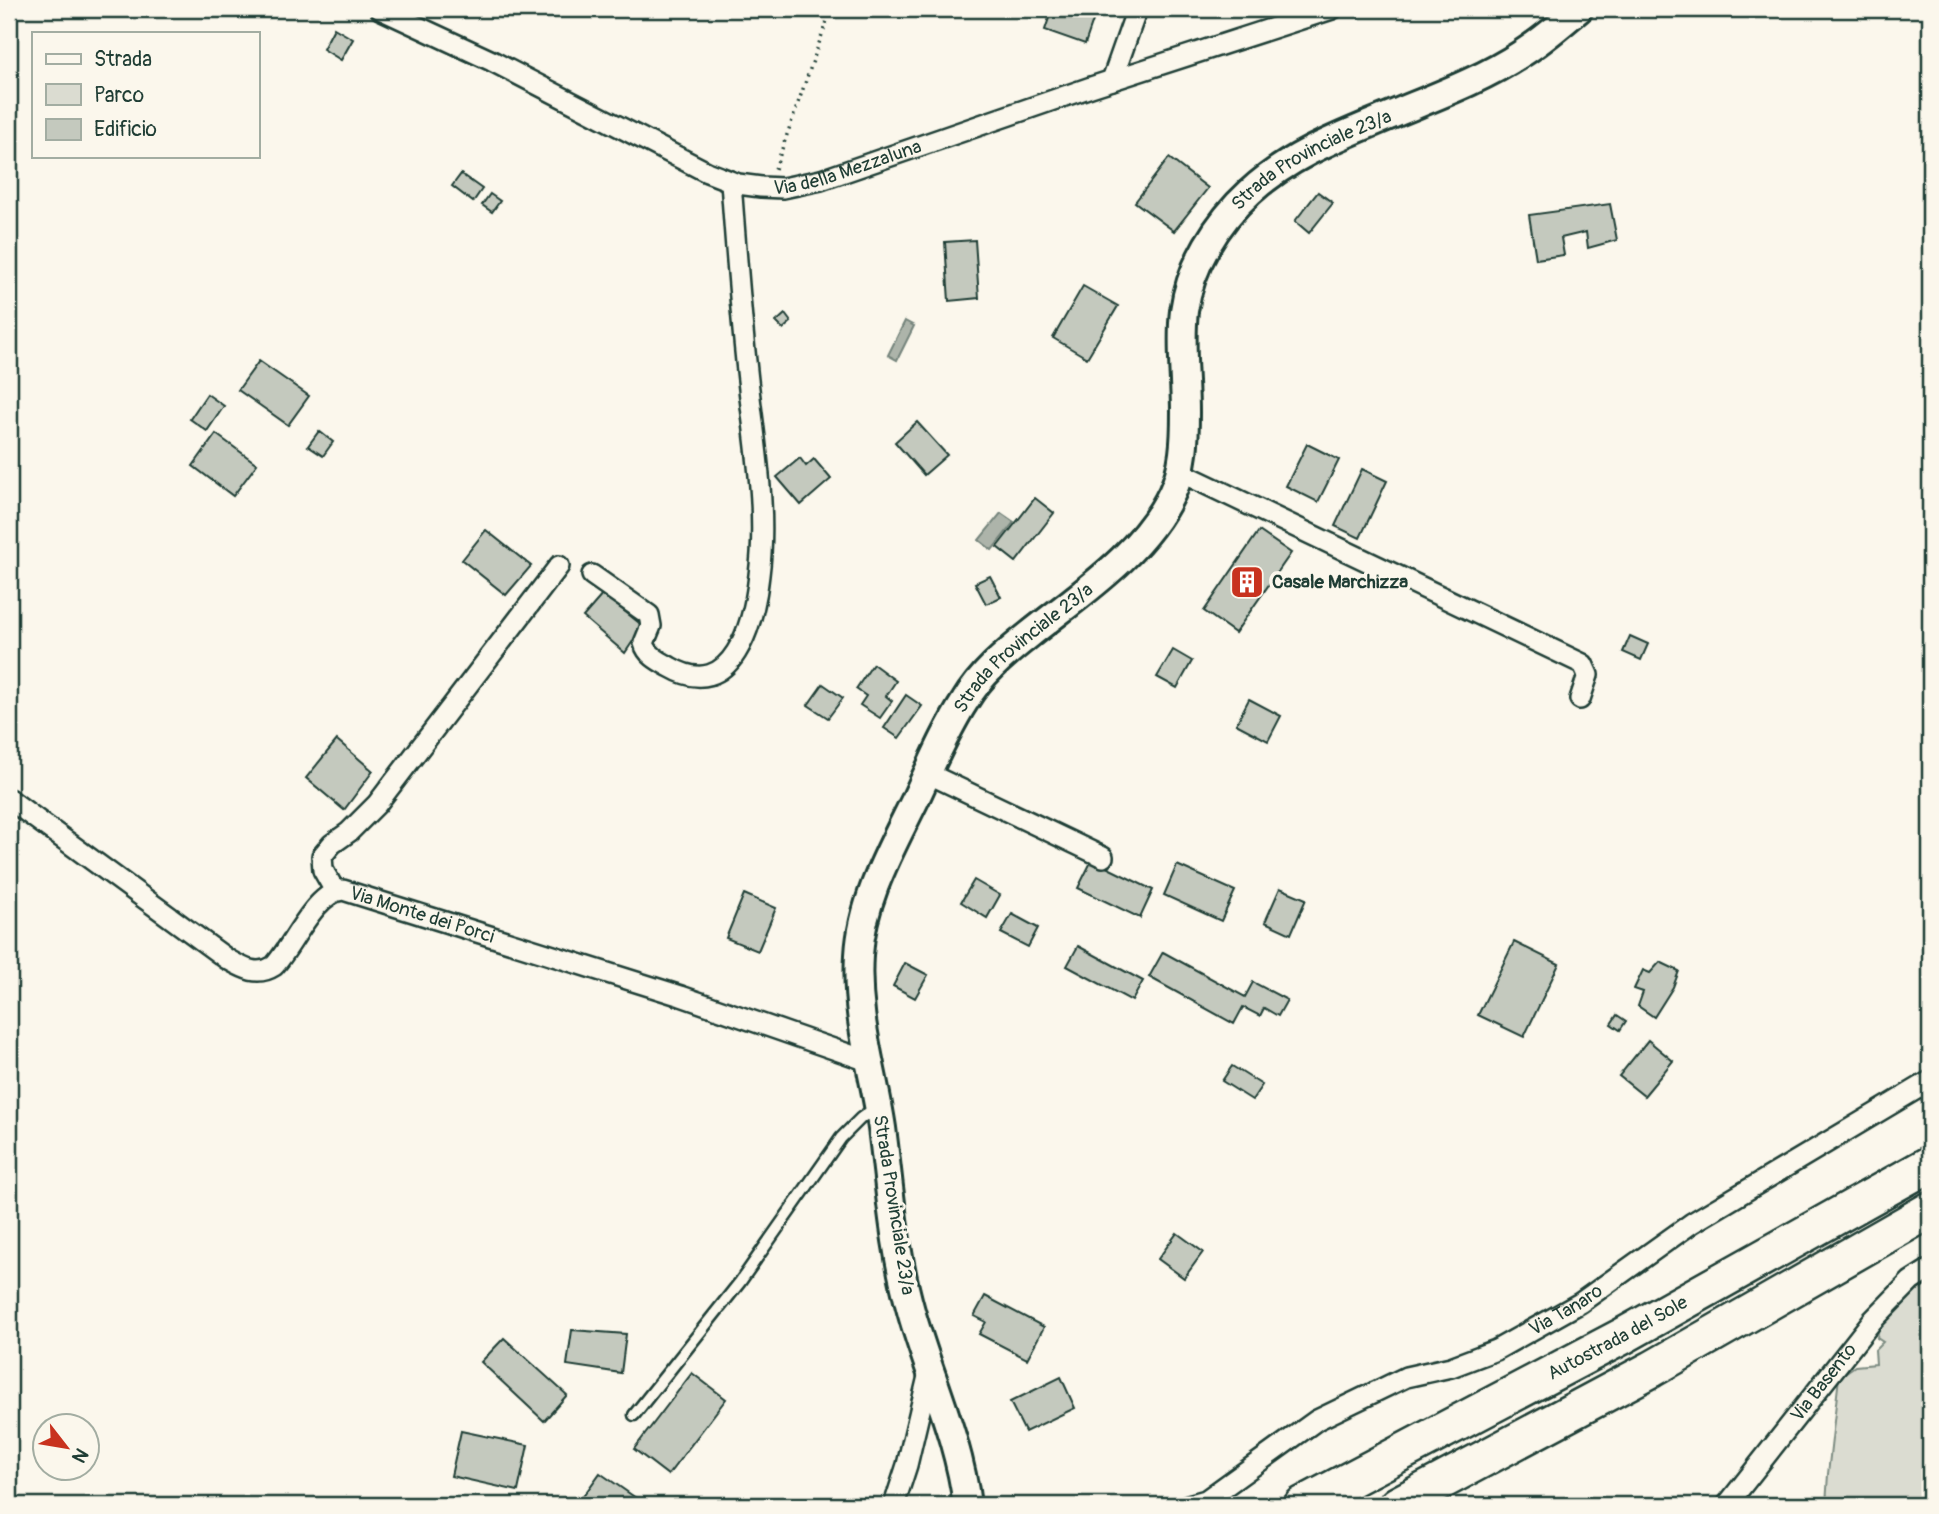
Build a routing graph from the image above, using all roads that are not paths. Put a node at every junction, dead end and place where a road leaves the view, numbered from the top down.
1 (380, 9) edge
2 (1137, 9) edge
3 (1332, 9) edge
4 (1579, 9) edge
5 (1112, 80) junction
6 (731, 182) junction
7 (1180, 472) junction
8 (559, 566) dead end
9 (592, 575) dead end
10 (1580, 699) dead end
11 (928, 773) junction
12 (9, 799) edge
13 (1103, 857) dead end
14 (335, 891) junction
15 (867, 1060) junction
16 (1930, 1081) edge
17 (878, 1106) junction
18 (1930, 1164) edge
19 (1930, 1210) edge
20 (1930, 1269) edge
21 (930, 1368) junction
22 (634, 1415) dead end
23 (894, 1505) edge
24 (967, 1505) edge
25 (1188, 1505) edge
26 (1301, 1505) edge
27 (1397, 1505) edge
28 (1727, 1505) edge

1 - 6 street, Via della Mezzaluna
2 - 5 street
3 - 5 street, Via della Mezzaluna
4 - 7 street, Strada Provinciale 23/a
5 - 6 street, Via della Mezzaluna
6 - 9 street
7 - 10 street
7 - 11 street, Strada Provinciale 23/a
8 - 14 street
11 - 13 street
11 - 15 street, Strada Provinciale 23/a
12 - 14 street, Via Monte dei Porci
14 - 15 street, Via Monte dei Porci
15 - 17 street, Strada Provinciale 23/a
16 - 25 street, Via Tanaro
17 - 21 street, Strada Provinciale 23/a
17 - 22 lane
18 - 26 highway, Autostrada del Sole
19 - 27 highway
20 - 28 street, Via Basento
21 - 23 street
21 - 24 street, Strada Provinciale 23/a

